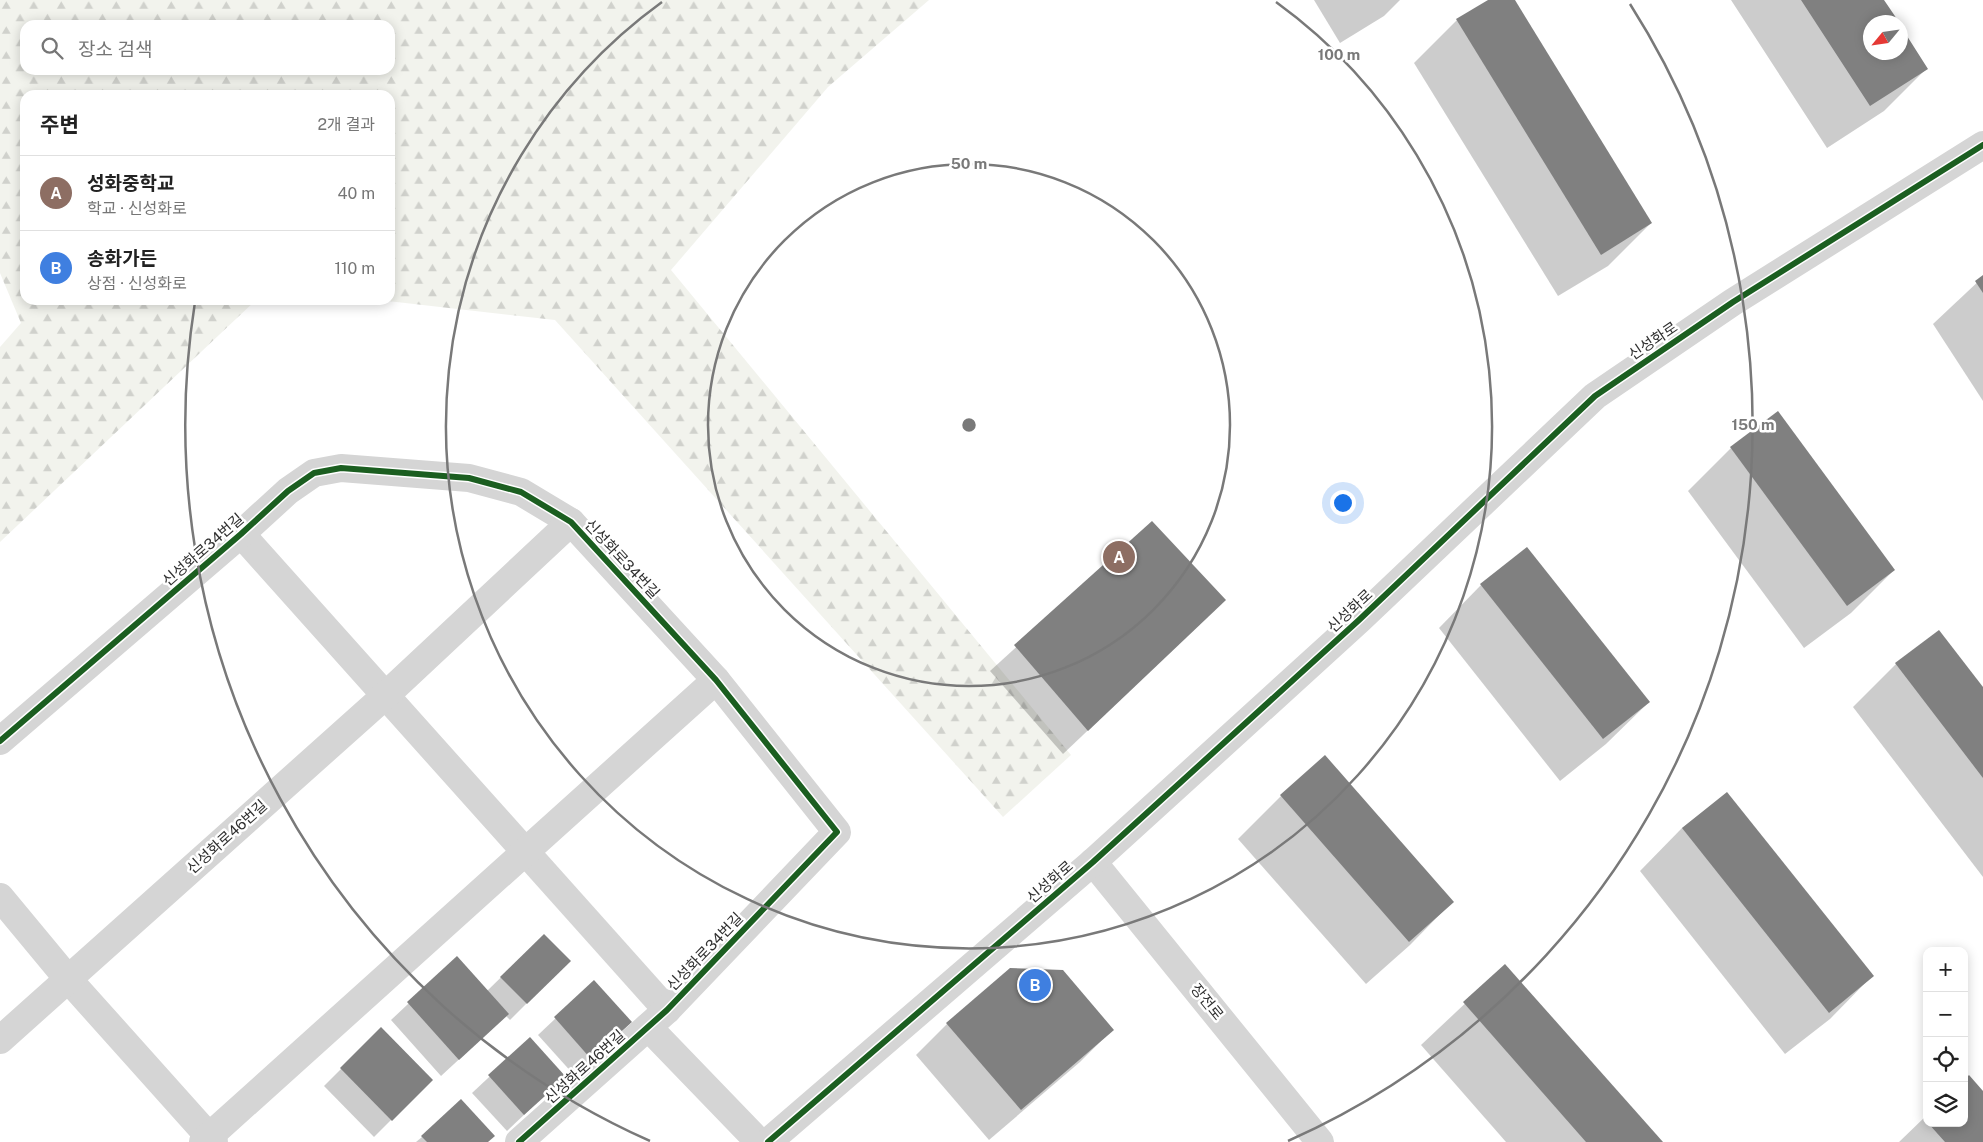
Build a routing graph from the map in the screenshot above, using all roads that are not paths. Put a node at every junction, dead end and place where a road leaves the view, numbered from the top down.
1 (1983, 145) edge
2 (571, 522) junction
3 (241, 534) junction
4 (716, 680) junction
5 (386, 696) junction
6 (0, 741) edge
7 (525, 852) junction
8 (1093, 862) junction
9 (0, 897) edge
10 (68, 979) junction
11 (657, 1018) junction
12 (0, 1040) edge
13 (209, 1140) edge
14 (519, 1142) edge
15 (759, 1142) edge
16 (768, 1142) edge
17 (1320, 1142) edge

1 - 8 street, 신성화로
2 - 3 street, 신성화로34번길
2 - 4 street, 신성화로34번길
2 - 5 street, 신성화로34번길
3 - 5 street
3 - 6 street, 신성화로34번길
4 - 7 street
4 - 11 street, 신성화로34번길
5 - 7 street
5 - 10 street, 신성화로46번길
7 - 11 street
7 - 13 street
8 - 16 street, 신성화로
8 - 17 street, 장전로
9 - 10 street
10 - 12 street, 신성화로46번길
10 - 13 street
11 - 14 street, 신성화로46번길
11 - 15 street

